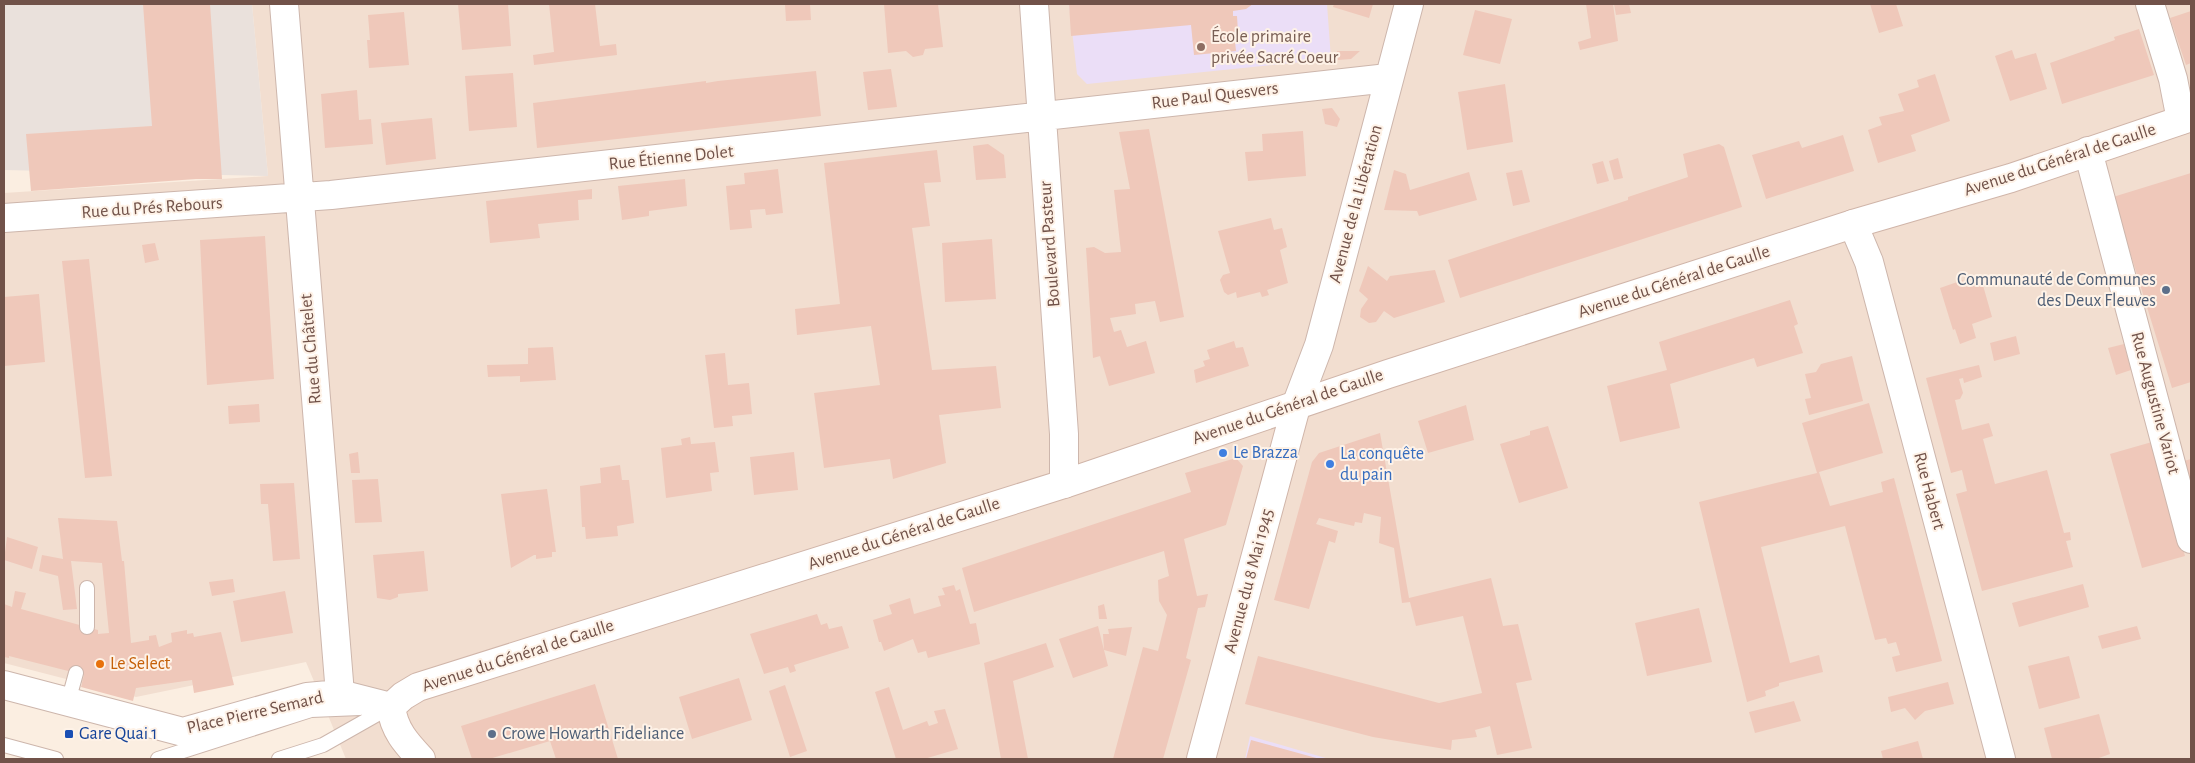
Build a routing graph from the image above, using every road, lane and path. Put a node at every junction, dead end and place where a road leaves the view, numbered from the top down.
1 (284, 4) edge
2 (1034, 4) edge
3 (1409, 4) edge
4 (2150, 4) edge
5 (1388, 78) junction
6 (1042, 116) junction
7 (2186, 118) edge
8 (2088, 151) junction
9 (300, 198) junction
10 (4, 218) edge
11 (1853, 224) junction
12 (1297, 403) junction
13 (1064, 484) junction
14 (2191, 539) edge
15 (88, 588) dead end
16 (88, 627) dead end
17 (76, 673) dead end
18 (4, 685) edge
19 (340, 694) junction
20 (68, 702) junction
21 (391, 707) junction
22 (4, 745) edge
23 (56, 759) edge
24 (158, 759) edge
25 (278, 759) edge
26 (421, 759) edge
27 (1201, 759) edge
28 (2001, 759) edge

1 - 9 street, Rue du Châtelet
2 - 6 street, Boulevard Pasteur
3 - 5 street, Avenue de la Libération
4 - 7 street
5 - 6 street, Rue Paul Quesvers
5 - 12 street, Avenue de la Libération
6 - 9 street, Rue Étienne Dolet
6 - 13 street, Boulevard Pasteur
7 - 8 street, Avenue du Général de Gaulle
8 - 11 street, Avenue du Général de Gaulle
8 - 14 street, Rue Augustine Variot
9 - 10 street, Rue du Prés Rebours
9 - 19 street, Rue du Châtelet
11 - 12 street, Avenue du Général de Gaulle
11 - 28 street, Rue Habert
12 - 13 street, Avenue du Général de Gaulle
12 - 27 street, Avenue du 8 Mai 1945
13 - 21 street, Avenue du Général de Gaulle
15 - 16 lane
17 - 20 lane
18 - 20 street, Place Pierre Semard
19 - 20 street, Place Pierre Semard
19 - 21 street, Place Pierre Semard
21 - 24 lane, Place Pierre Semard
21 - 25 lane
21 - 26 street
22 - 23 lane

